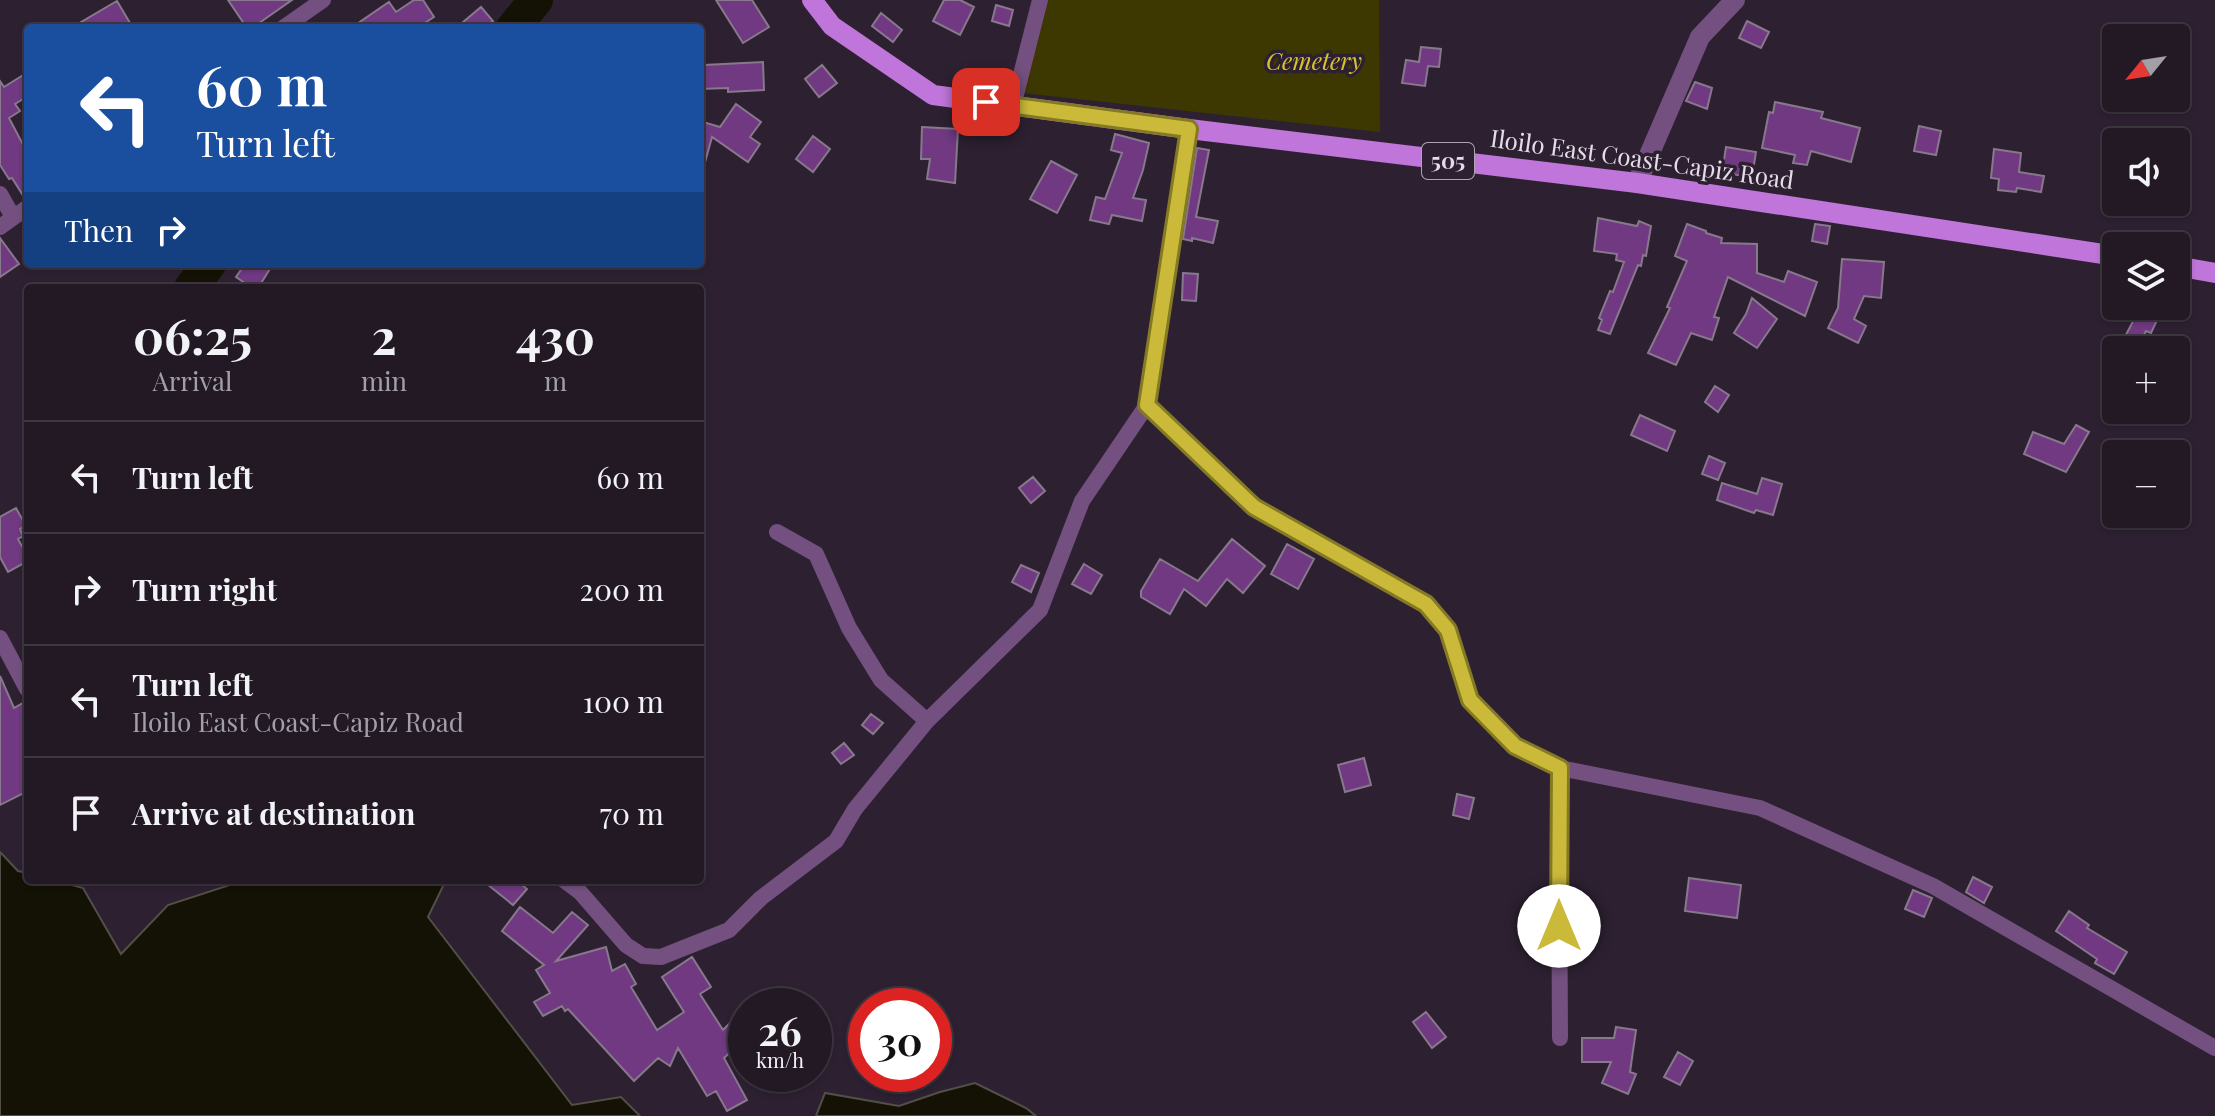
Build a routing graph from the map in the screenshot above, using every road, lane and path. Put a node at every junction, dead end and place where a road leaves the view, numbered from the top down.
1 (323, 0) edge
2 (812, 0) edge
3 (1040, 0) edge
4 (1735, 0) edge
5 (289, 24) edge
6 (1013, 106) junction
7 (1189, 129) junction
8 (1637, 183) junction
9 (0, 194) edge
10 (24, 210) edge
11 (7, 222) edge
12 (2102, 254) edge
13 (2190, 269) edge
14 (2215, 273) edge
15 (1147, 405) junction
16 (777, 532) dead end
17 (0, 638) edge
18 (24, 683) edge
19 (927, 721) junction
20 (1560, 768) junction
21 (569, 884) edge
22 (1560, 1038) dead end
23 (2215, 1048) edge

1 - 5 street
2 - 6 main road, Iloilo East Coast-Capiz Road / 505
3 - 6 street
4 - 8 street
6 - 7 main road, Iloilo East Coast-Capiz Road / 505
7 - 8 main road, Iloilo East Coast-Capiz Road / 505
7 - 15 street
8 - 12 main road, Iloilo East Coast-Capiz Road / 505
9 - 11 street
10 - 11 street
13 - 14 main road
15 - 19 street
15 - 20 street
16 - 19 street
17 - 18 street
19 - 21 street
20 - 22 street
20 - 23 street

